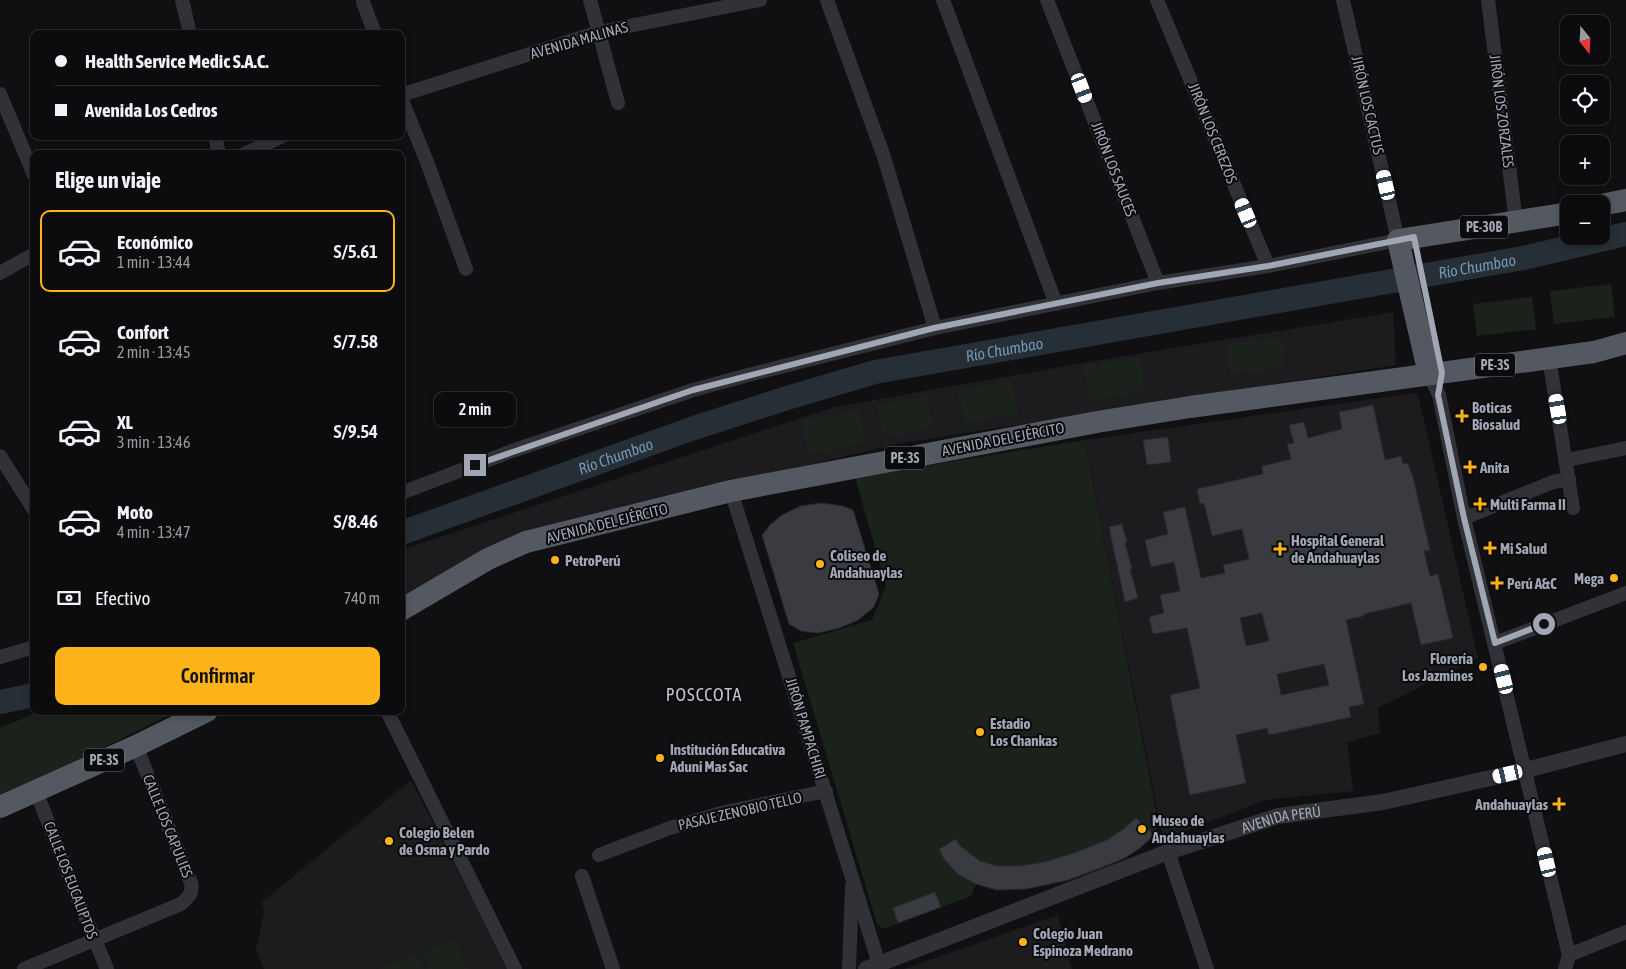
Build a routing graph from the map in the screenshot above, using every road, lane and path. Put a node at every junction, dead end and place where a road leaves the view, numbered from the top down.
1 (182, 0) edge
2 (590, 0) edge
3 (760, 0) edge
4 (827, 0) edge
5 (942, 0) edge
6 (1047, 0) edge
7 (1158, 0) edge
8 (1343, 0) edge
9 (1488, 0) edge
10 (363, 2) dead end
11 (189, 30) edge
12 (374, 30) edge
13 (599, 32) junction
14 (0, 94) edge
15 (405, 96) edge
16 (618, 103) dead end
17 (405, 107) edge
18 (274, 140) edge
19 (253, 150) edge
20 (30, 165) edge
21 (1626, 200) edge
22 (1610, 203) edge
23 (1560, 215) edge
24 (1516, 222) junction
25 (1407, 244) junction
26 (30, 256) edge
27 (1268, 266) junction
28 (466, 269) dead end
29 (0, 273) edge
30 (1158, 283) junction
31 (1056, 304) junction
32 (934, 328) junction
33 (1626, 343) edge
34 (1549, 358) junction
35 (1436, 381) junction
36 (1626, 448) edge
37 (0, 456) edge
38 (1567, 460) junction
39 (1569, 479) junction
40 (405, 491) edge
41 (731, 491) junction
42 (30, 504) edge
43 (1573, 508) dead end
44 (1464, 518) junction
45 (1626, 593) edge
46 (405, 608) edge
47 (1495, 643) junction
48 (30, 648) edge
49 (0, 657) edge
50 (199, 715) edge
51 (389, 715) edge
52 (1626, 744) edge
53 (136, 746) junction
54 (1526, 770) junction
55 (36, 791) junction
56 (826, 791) junction
57 (0, 807) edge
58 (1168, 852) junction
59 (599, 855) dead end
60 (582, 876) dead end
61 (852, 876) junction
62 (1626, 932) edge
63 (94, 939) junction
64 (1569, 955) junction
65 (873, 967) edge
66 (24, 969) edge
67 (107, 969) edge
68 (515, 969) edge
69 (613, 969) edge
70 (849, 969) edge
71 (1207, 969) edge
72 (1565, 969) edge

1 - 11 street
2 - 13 street
3 - 13 street, AVENIDA MALINAS
4 - 32 street
5 - 31 street
6 - 30 street, JIRÓN LOS SAUCES
7 - 27 street, JIRÓN LOS CEREZOS
8 - 25 street, JIRÓN LOS CACTUS
9 - 24 street, JIRÓN LOS ZORZALES
10 - 12 street
13 - 15 street, AVENIDA MALINAS
13 - 16 street
14 - 20 street
17 - 28 street
18 - 19 street
21 - 22 highway
23 - 24 highway, PE-30B
24 - 25 highway, PE-30B
25 - 27 street
25 - 35 highway
26 - 29 street
27 - 30 street
30 - 31 street
31 - 32 street
32 - 40 street
33 - 34 highway, AVENIDA DEL EJÉRCITO / PE-3S
34 - 35 highway, AVENIDA DEL EJÉRCITO / PE-3S
34 - 38 street
35 - 41 highway, AVENIDA DEL EJÉRCITO / PE-3S
35 - 44 street
36 - 38 street
37 - 42 street
38 - 39 street
39 - 43 street
39 - 44 street
41 - 46 highway, AVENIDA DEL EJÉRCITO / PE-3S
41 - 56 street, JIRÓN PAMPACHIRI
44 - 47 street
45 - 47 street
47 - 54 street
48 - 49 street
50 - 53 highway, PE-3S
51 - 68 street
52 - 54 street, AVENIDA PERÚ
53 - 55 highway, PE-3S
53 - 63 street, CALLE LOS CAPULIES
54 - 58 street, AVENIDA PERÚ
54 - 64 street
55 - 57 highway, PE-3S
55 - 63 street, CALLE LOS EUCALIPTOS
56 - 59 street, PASAJE ZENOBIO TELLO
56 - 61 street, JIRÓN PAMPACHIRI
58 - 65 street, AVENIDA PERÚ
58 - 71 street
60 - 69 street
61 - 65 street, JIRÓN PAMPACHIRI
61 - 70 street
62 - 64 street
63 - 66 street
63 - 67 street, CALLE LOS EUCALIPTOS
64 - 72 street

